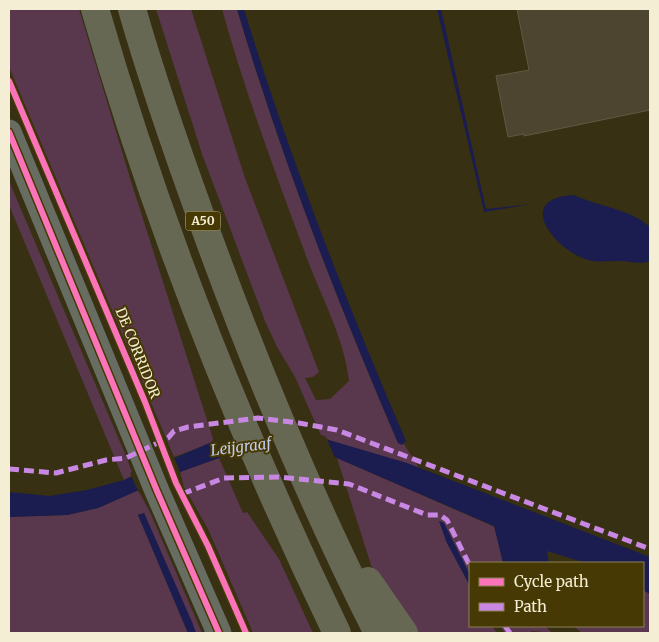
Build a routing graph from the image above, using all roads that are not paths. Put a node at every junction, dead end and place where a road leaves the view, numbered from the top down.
1 (95, 9) edge
2 (132, 9) edge
3 (9, 132) edge
4 (318, 507) junction
5 (219, 633) edge
6 (337, 633) edge
7 (378, 633) edge
8 (404, 633) edge

1 - 6 highway, A50
2 - 4 highway, A50
3 - 5 street
4 - 7 highway, A50
4 - 8 highway, A50

